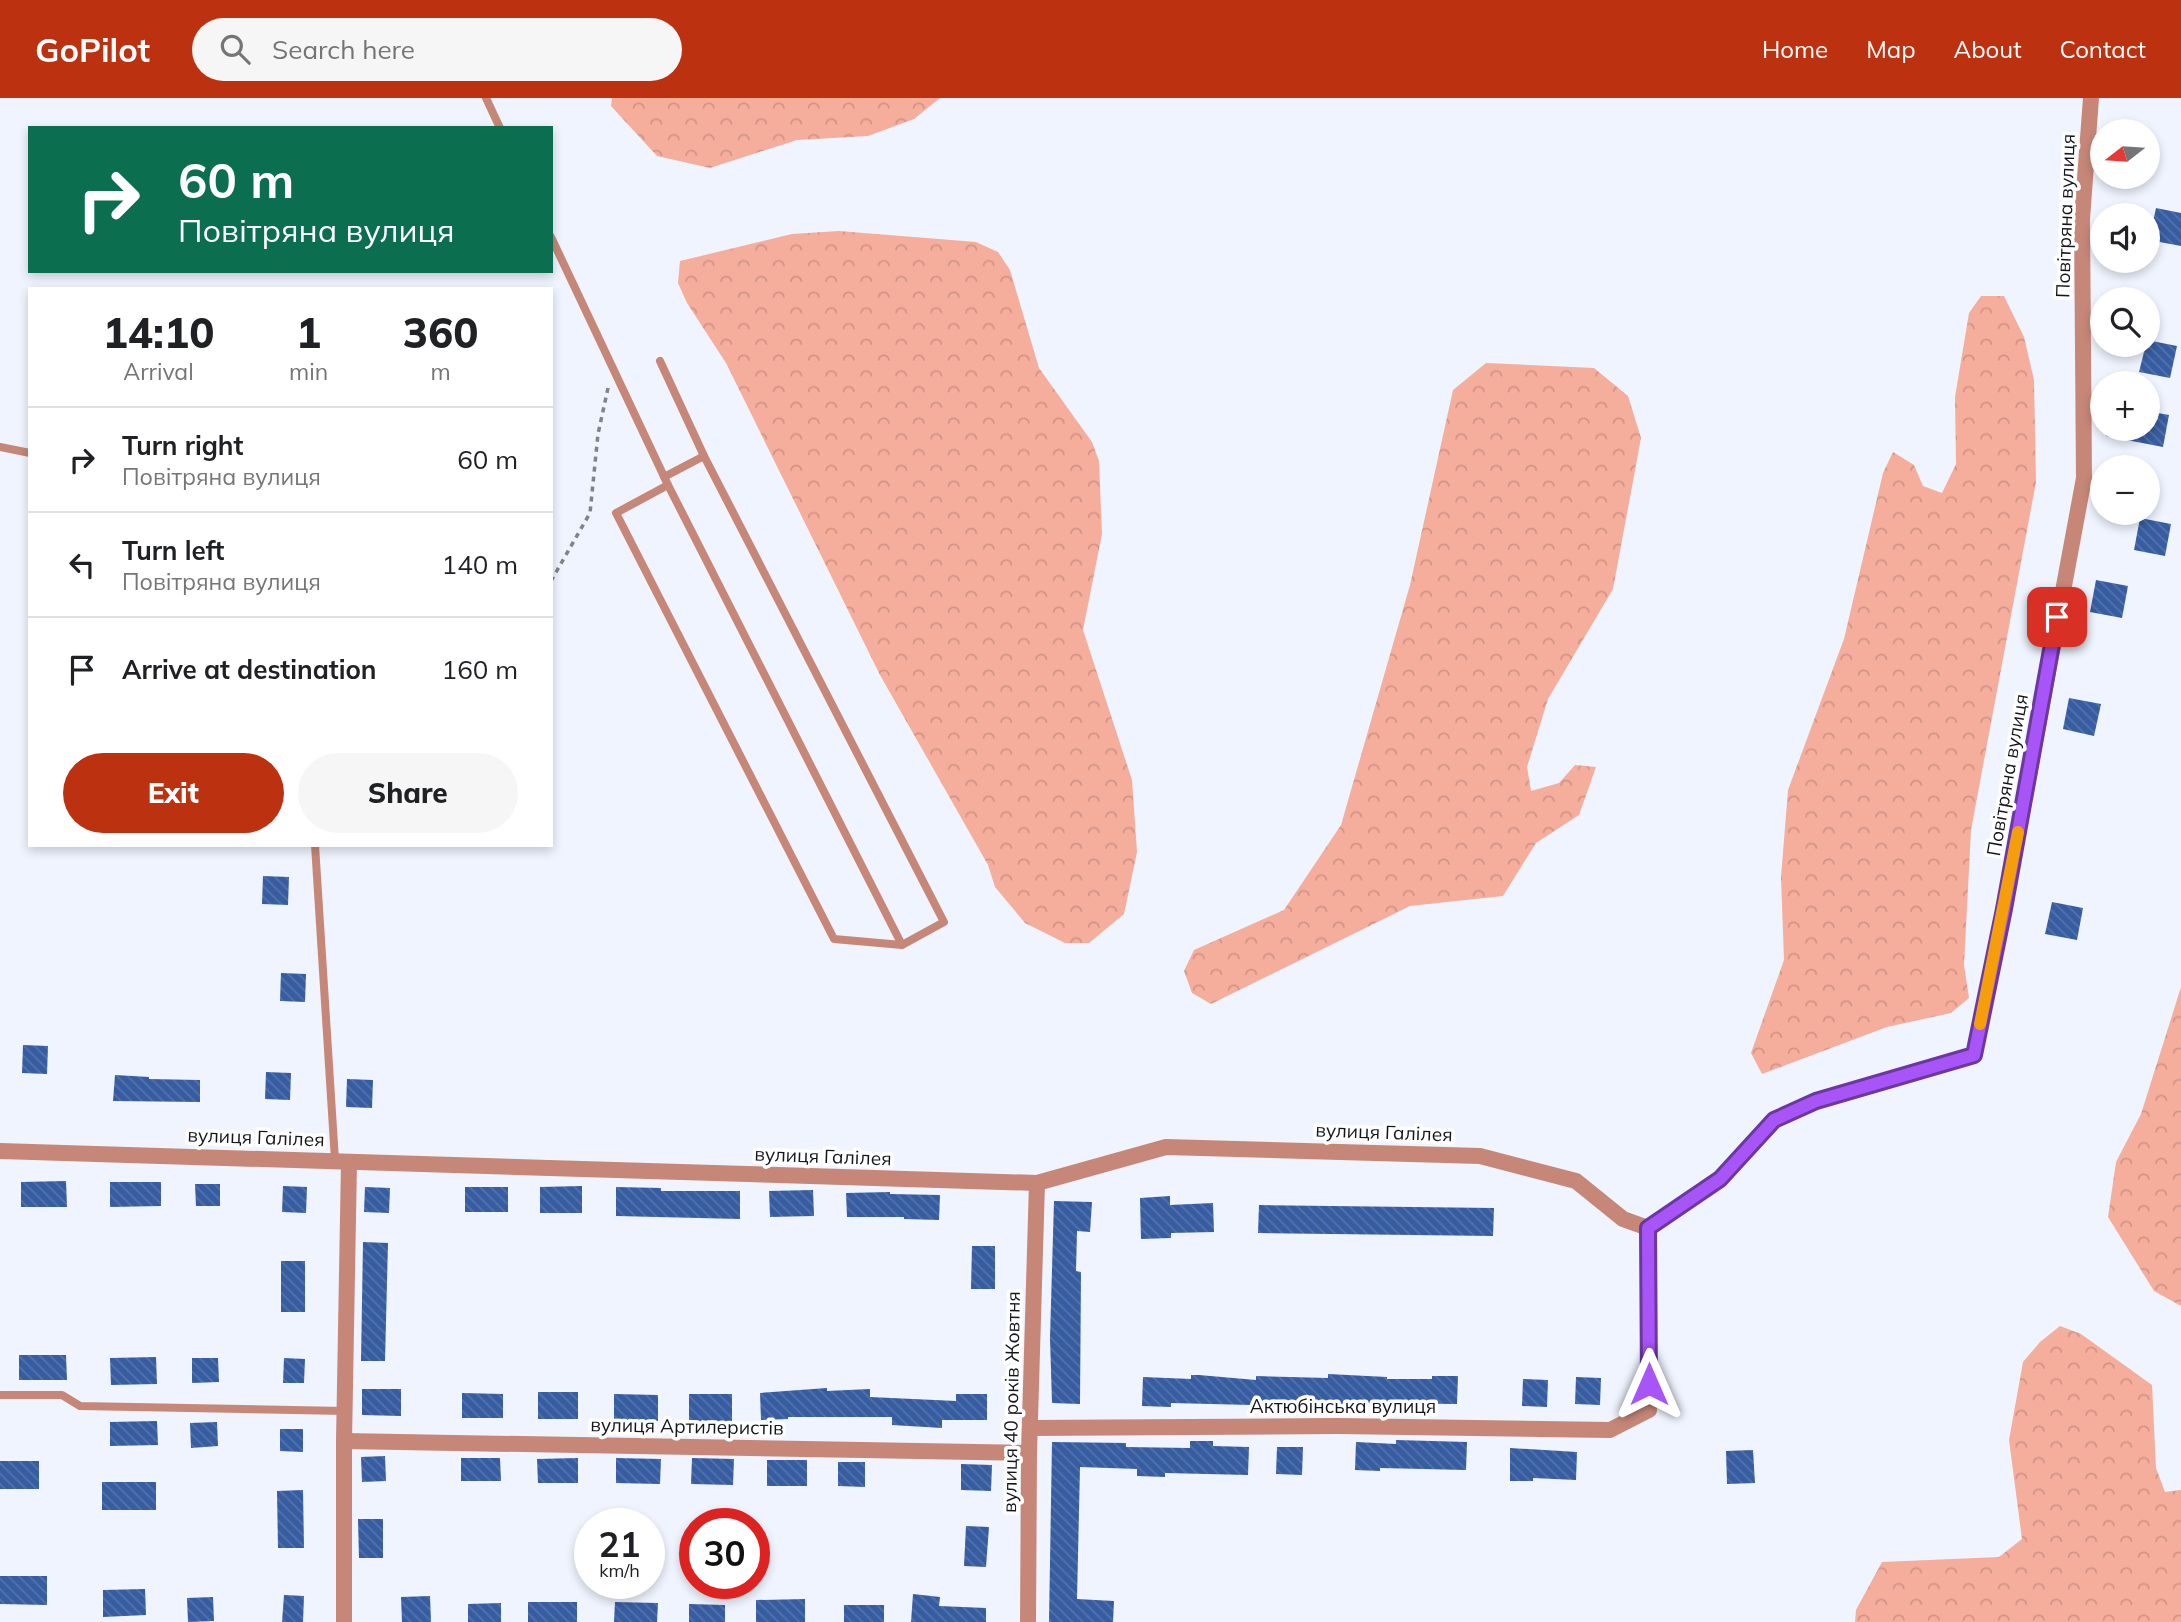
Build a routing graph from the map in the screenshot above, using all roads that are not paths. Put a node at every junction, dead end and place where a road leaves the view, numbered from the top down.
1 (485, 98) edge
2 (2091, 98) edge
3 (499, 126) edge
4 (553, 241) edge
5 (660, 361) dead end
6 (0, 447) edge
7 (28, 453) edge
8 (704, 456) junction
9 (666, 481) junction
10 (315, 847) edge
11 (902, 945) junction
12 (0, 1151) edge
13 (342, 1161) junction
14 (1037, 1183) junction
15 (1648, 1228) junction
16 (0, 1395) edge
17 (345, 1411) junction
18 (1031, 1428) junction
19 (344, 1441) junction
20 (1029, 1453) junction
21 (344, 1622) edge
22 (1028, 1622) edge

1 - 3 lane
2 - 15 street, Повітряна вулиця
4 - 9 lane
5 - 8 lane
6 - 7 lane
8 - 9 lane
8 - 11 lane
9 - 11 lane
9 - 11 lane
10 - 13 lane
12 - 13 street, вулиця Галілея
13 - 14 street, вулиця Галілея
13 - 17 street
14 - 15 street, вулиця Галілея
14 - 18 street, вулиця 40 років Жовтня
15 - 18 street, Актюбінська вулиця
16 - 17 lane
17 - 19 street
18 - 20 street, вулиця 40 років Жовтня
19 - 20 street, вулиця Артилеристів
19 - 21 street
20 - 22 street, вулиця 40 років Жовтня

